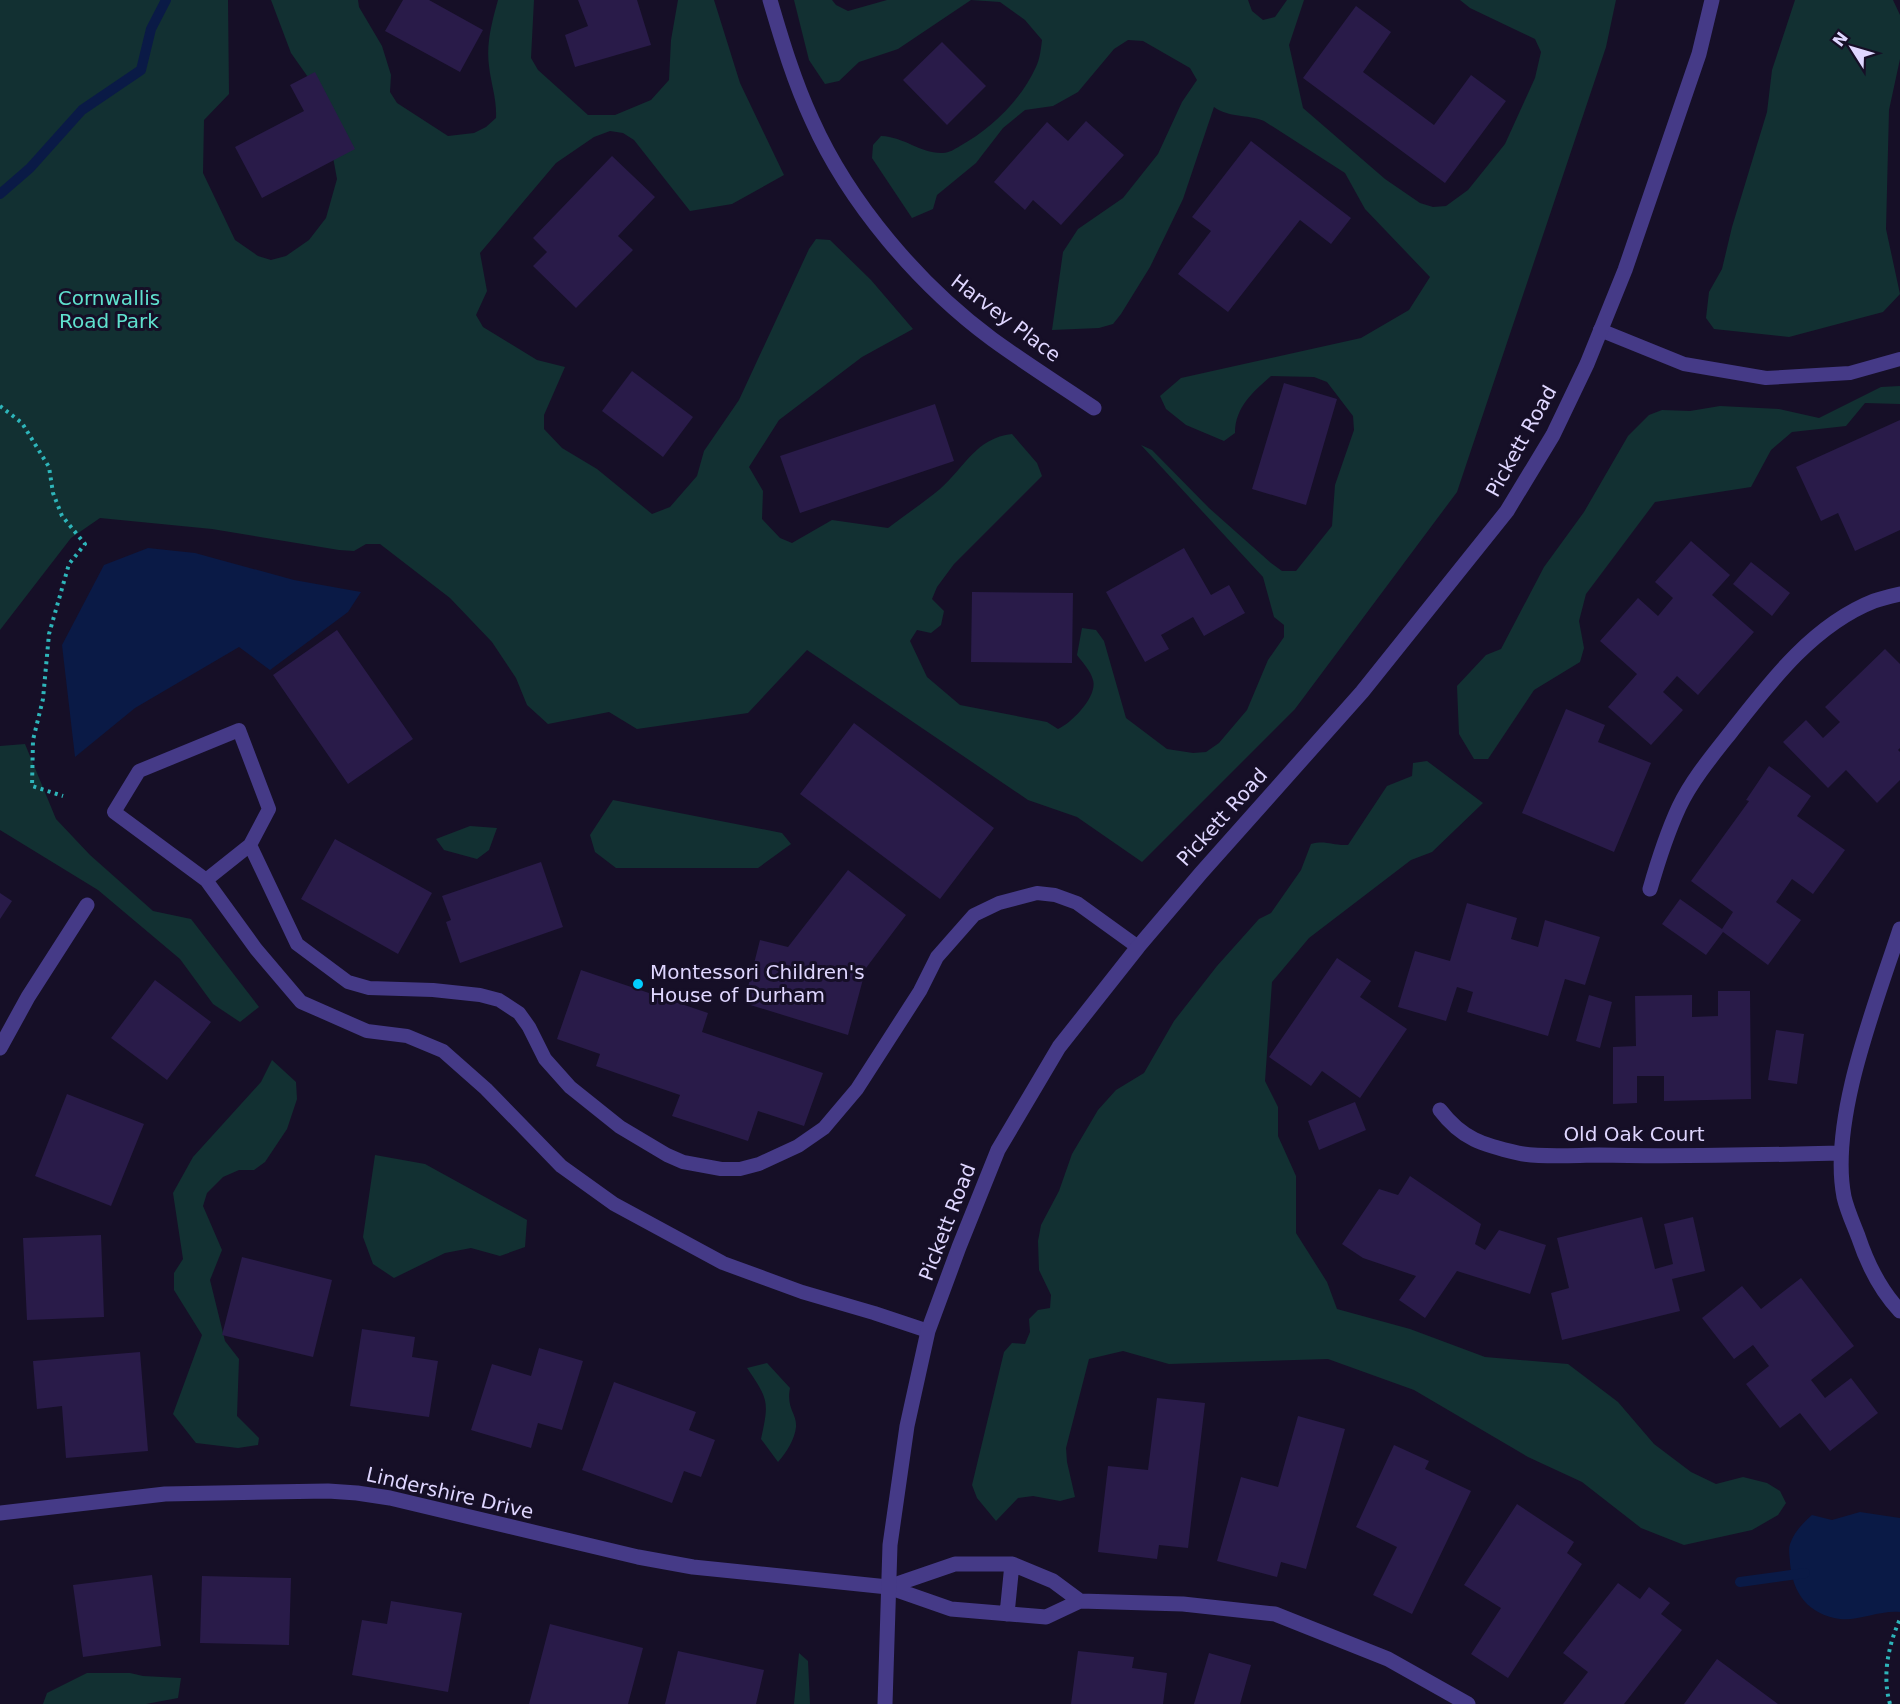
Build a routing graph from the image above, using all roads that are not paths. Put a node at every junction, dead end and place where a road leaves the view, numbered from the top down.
1 (770, 0) edge
2 (1712, 0) edge
3 (1600, 330) junction
4 (1900, 359) edge
5 (1094, 408) dead end
6 (1900, 594) edge
7 (250, 845) junction
8 (206, 880) junction
9 (1650, 889) dead end
10 (87, 905) dead end
11 (1900, 929) edge
12 (1138, 947) junction
13 (0, 1048) edge
14 (1440, 1110) dead end
15 (1841, 1153) junction
16 (1900, 1311) edge
17 (928, 1332) junction
18 (0, 1513) edge
19 (1012, 1564) junction
20 (888, 1587) junction
21 (1080, 1600) junction
22 (1007, 1614) junction
23 (885, 1704) edge
24 (1468, 1704) edge

1 - 5 street, Harvey Place
2 - 3 street, Pickett Road
3 - 4 lane
3 - 12 street, Pickett Road
6 - 9 street
7 - 8 lane
7 - 8 lane
7 - 12 lane
8 - 17 lane
10 - 13 street
11 - 15 street
12 - 17 street, Pickett Road
14 - 15 street, Old Oak Court
15 - 16 street
17 - 20 street, Pickett Road
18 - 20 street, Lindershire Drive
19 - 20 street
19 - 21 street
19 - 22 street
20 - 22 street
20 - 23 street, Pickett Road
21 - 22 street
21 - 24 street

